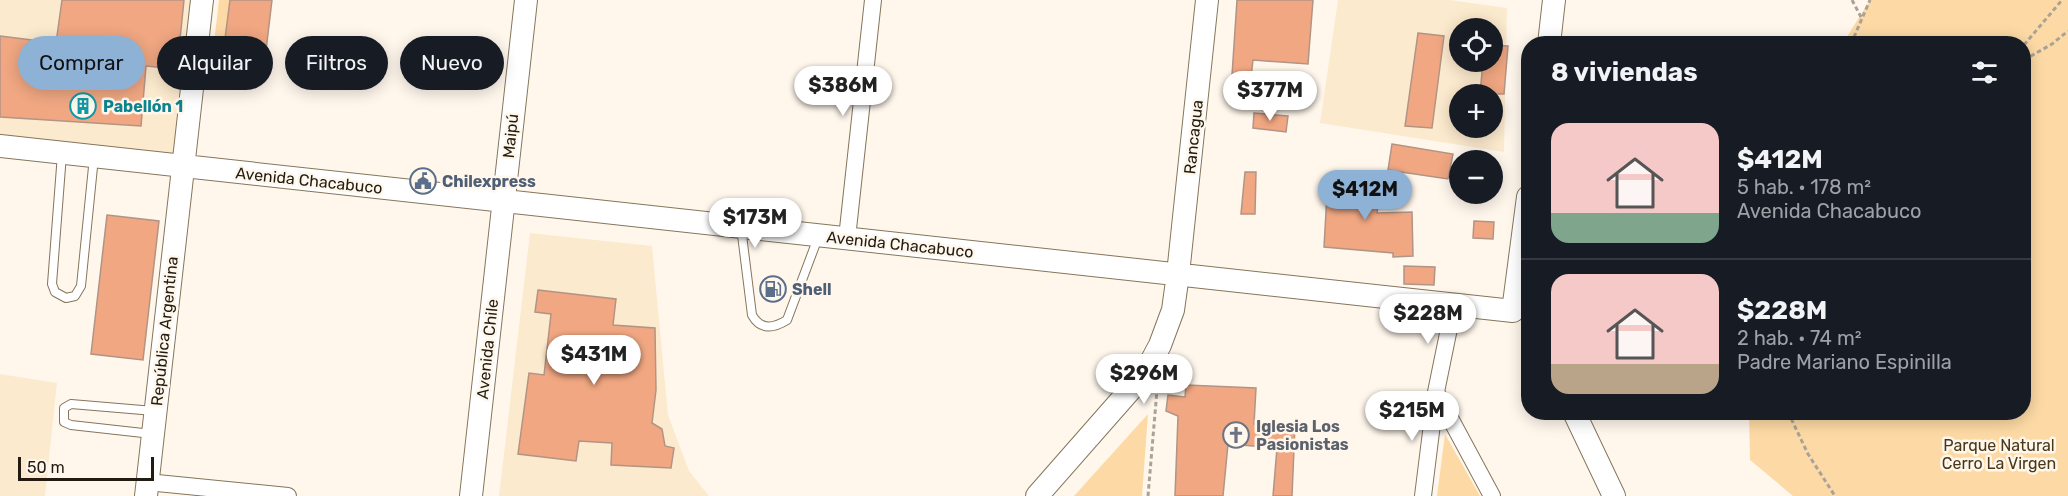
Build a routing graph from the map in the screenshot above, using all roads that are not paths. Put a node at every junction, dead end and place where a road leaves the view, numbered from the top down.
1 (202, 0) edge
2 (525, 0) edge
3 (873, 0) edge
4 (1207, 0) edge
5 (1554, 0) edge
6 (1550, 36) edge
7 (0, 146) edge
8 (62, 153) junction
9 (94, 157) junction
10 (183, 167) junction
11 (503, 201) junction
12 (741, 227) junction
13 (819, 235) junction
14 (847, 238) junction
15 (1178, 274) junction
16 (1454, 304) junction
17 (1521, 317) edge
18 (1436, 392) junction
19 (155, 411) junction
20 (1578, 420) edge
21 (153, 434) junction
22 (146, 489) edge
23 (1048, 493) edge
24 (288, 496) edge
25 (471, 496) edge
26 (1423, 496) edge
27 (1492, 496) edge
28 (1614, 496) edge

1 - 10 main road, República Argentina
2 - 11 main road, Maipú
3 - 14 street
4 - 15 main road, Rancagua
5 - 6 main road
7 - 8 main road, Avenida Chacabuco
8 - 9 main road, Avenida Chacabuco
8 - 9 lane
9 - 10 main road, Avenida Chacabuco
10 - 11 main road, Avenida Chacabuco
10 - 19 main road, República Argentina
11 - 12 main road, Avenida Chacabuco
11 - 25 main road, Avenida Chile
12 - 13 main road, Avenida Chacabuco
12 - 13 lane
13 - 14 main road, Avenida Chacabuco
14 - 15 main road, Avenida Chacabuco
15 - 16 main road, Avenida Chacabuco
15 - 23 main road, Rancagua
16 - 17 main road, Avenida Chacabuco
16 - 18 street
18 - 26 street
18 - 27 street
19 - 21 main road, República Argentina
19 - 21 lane
20 - 28 main road
21 - 22 main road, República Argentina
22 - 24 street

